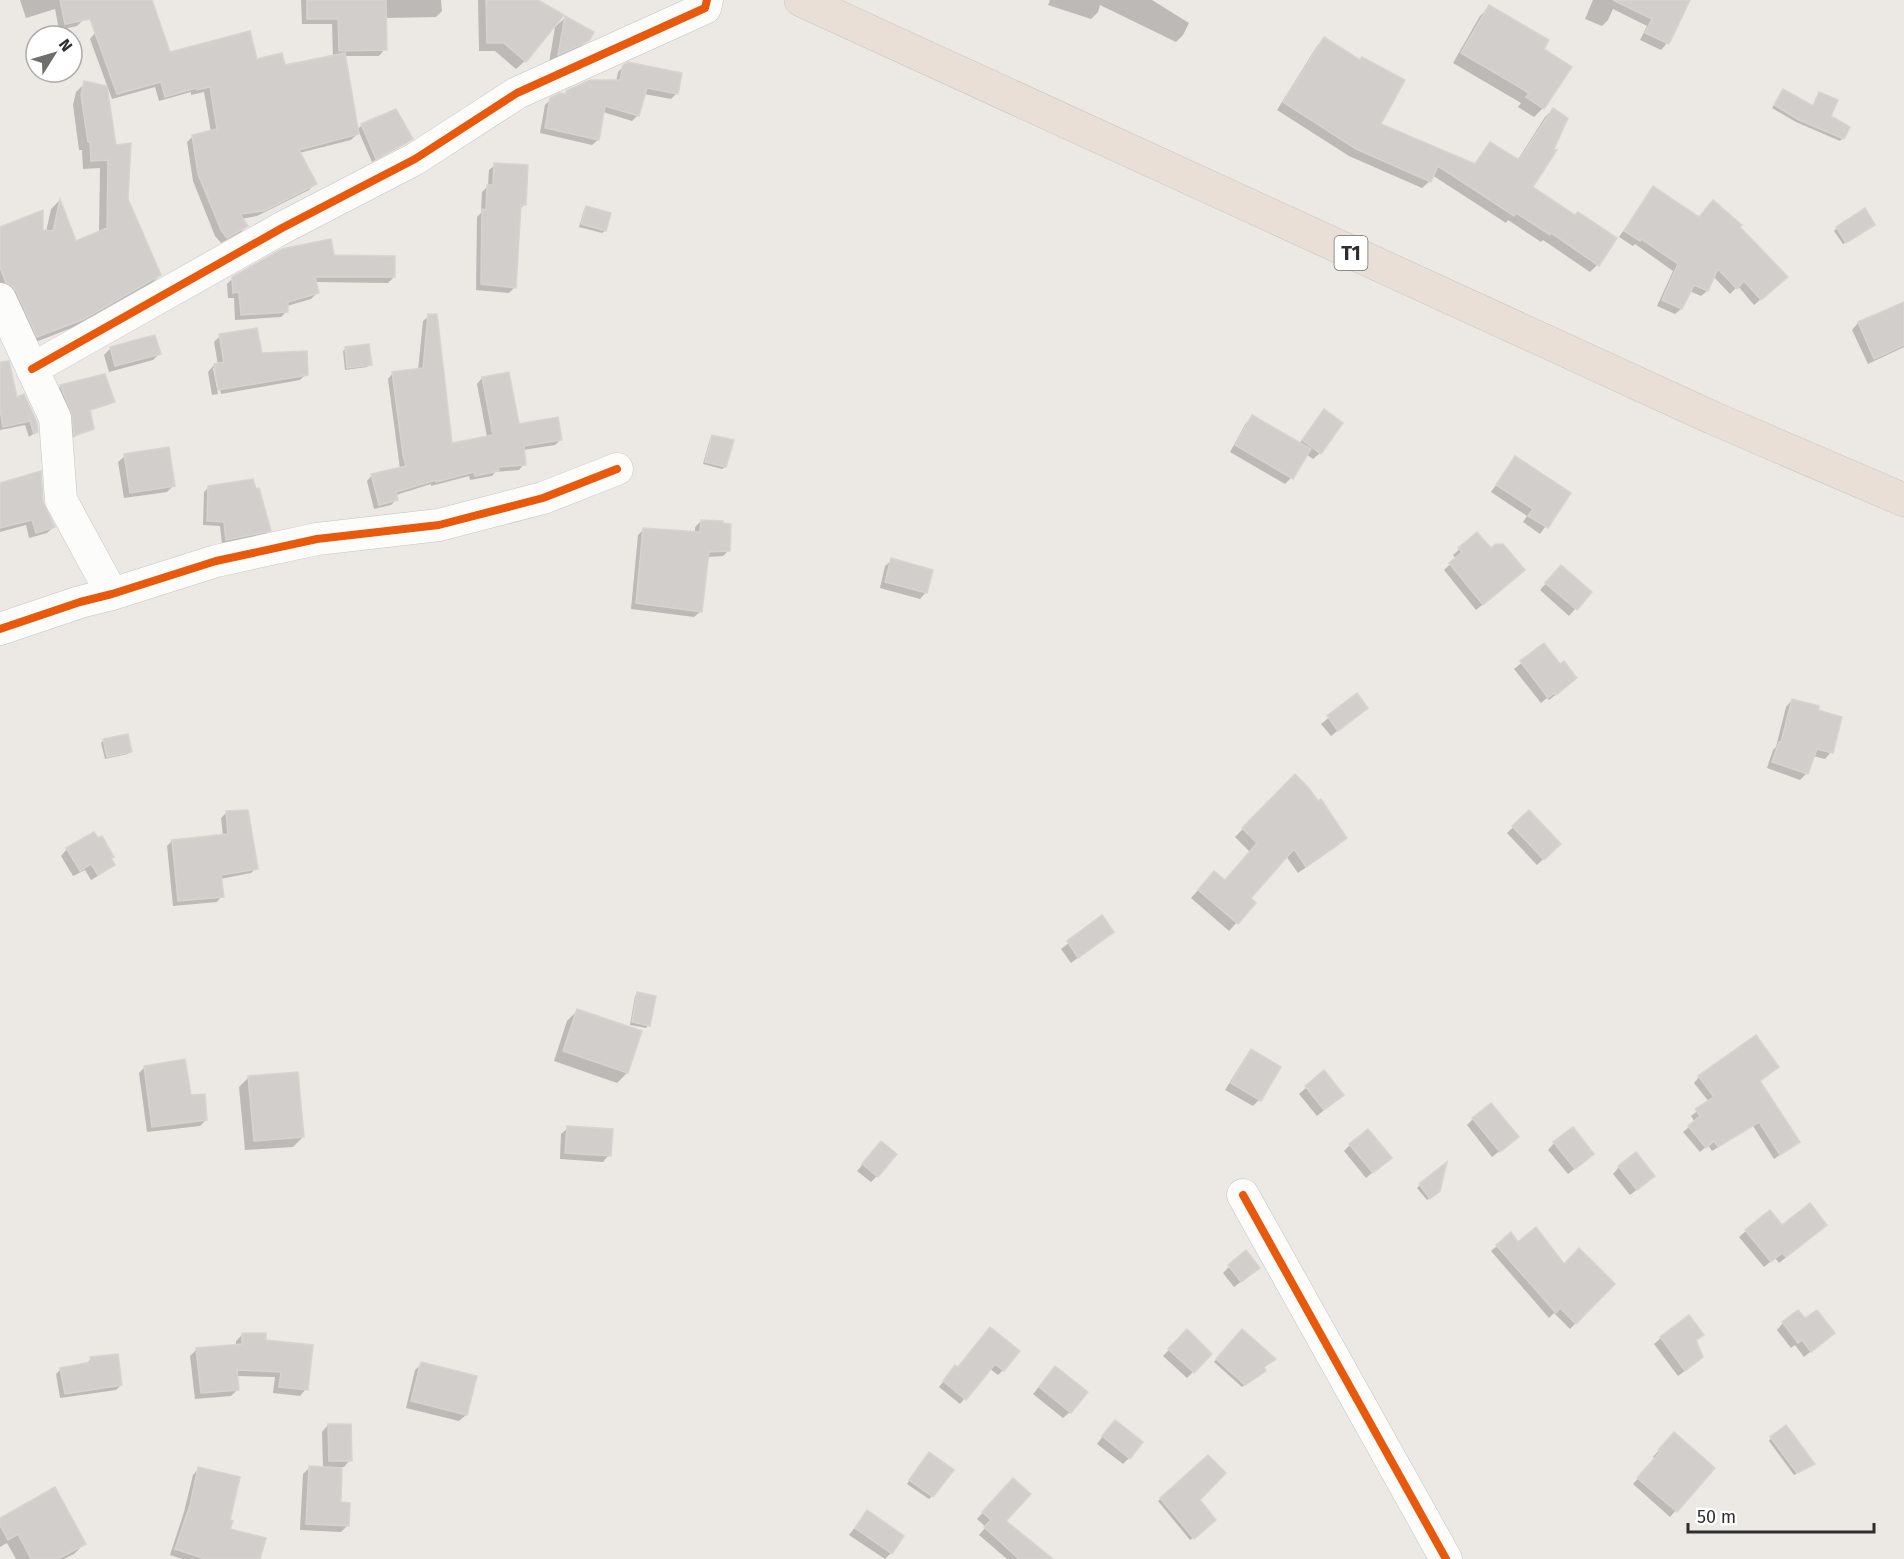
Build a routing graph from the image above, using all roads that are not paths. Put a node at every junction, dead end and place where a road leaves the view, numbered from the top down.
1 (707, 0) edge
2 (801, 0) edge
3 (0, 299) edge
4 (32, 369) junction
5 (617, 469) dead end
6 (1904, 500) edge
7 (112, 594) junction
8 (0, 629) edge
9 (1244, 1195) dead end
10 (1446, 1559) edge

1 - 4 street
2 - 6 highway, T1
3 - 4 street
4 - 7 street
5 - 7 street
7 - 8 street
9 - 10 street

